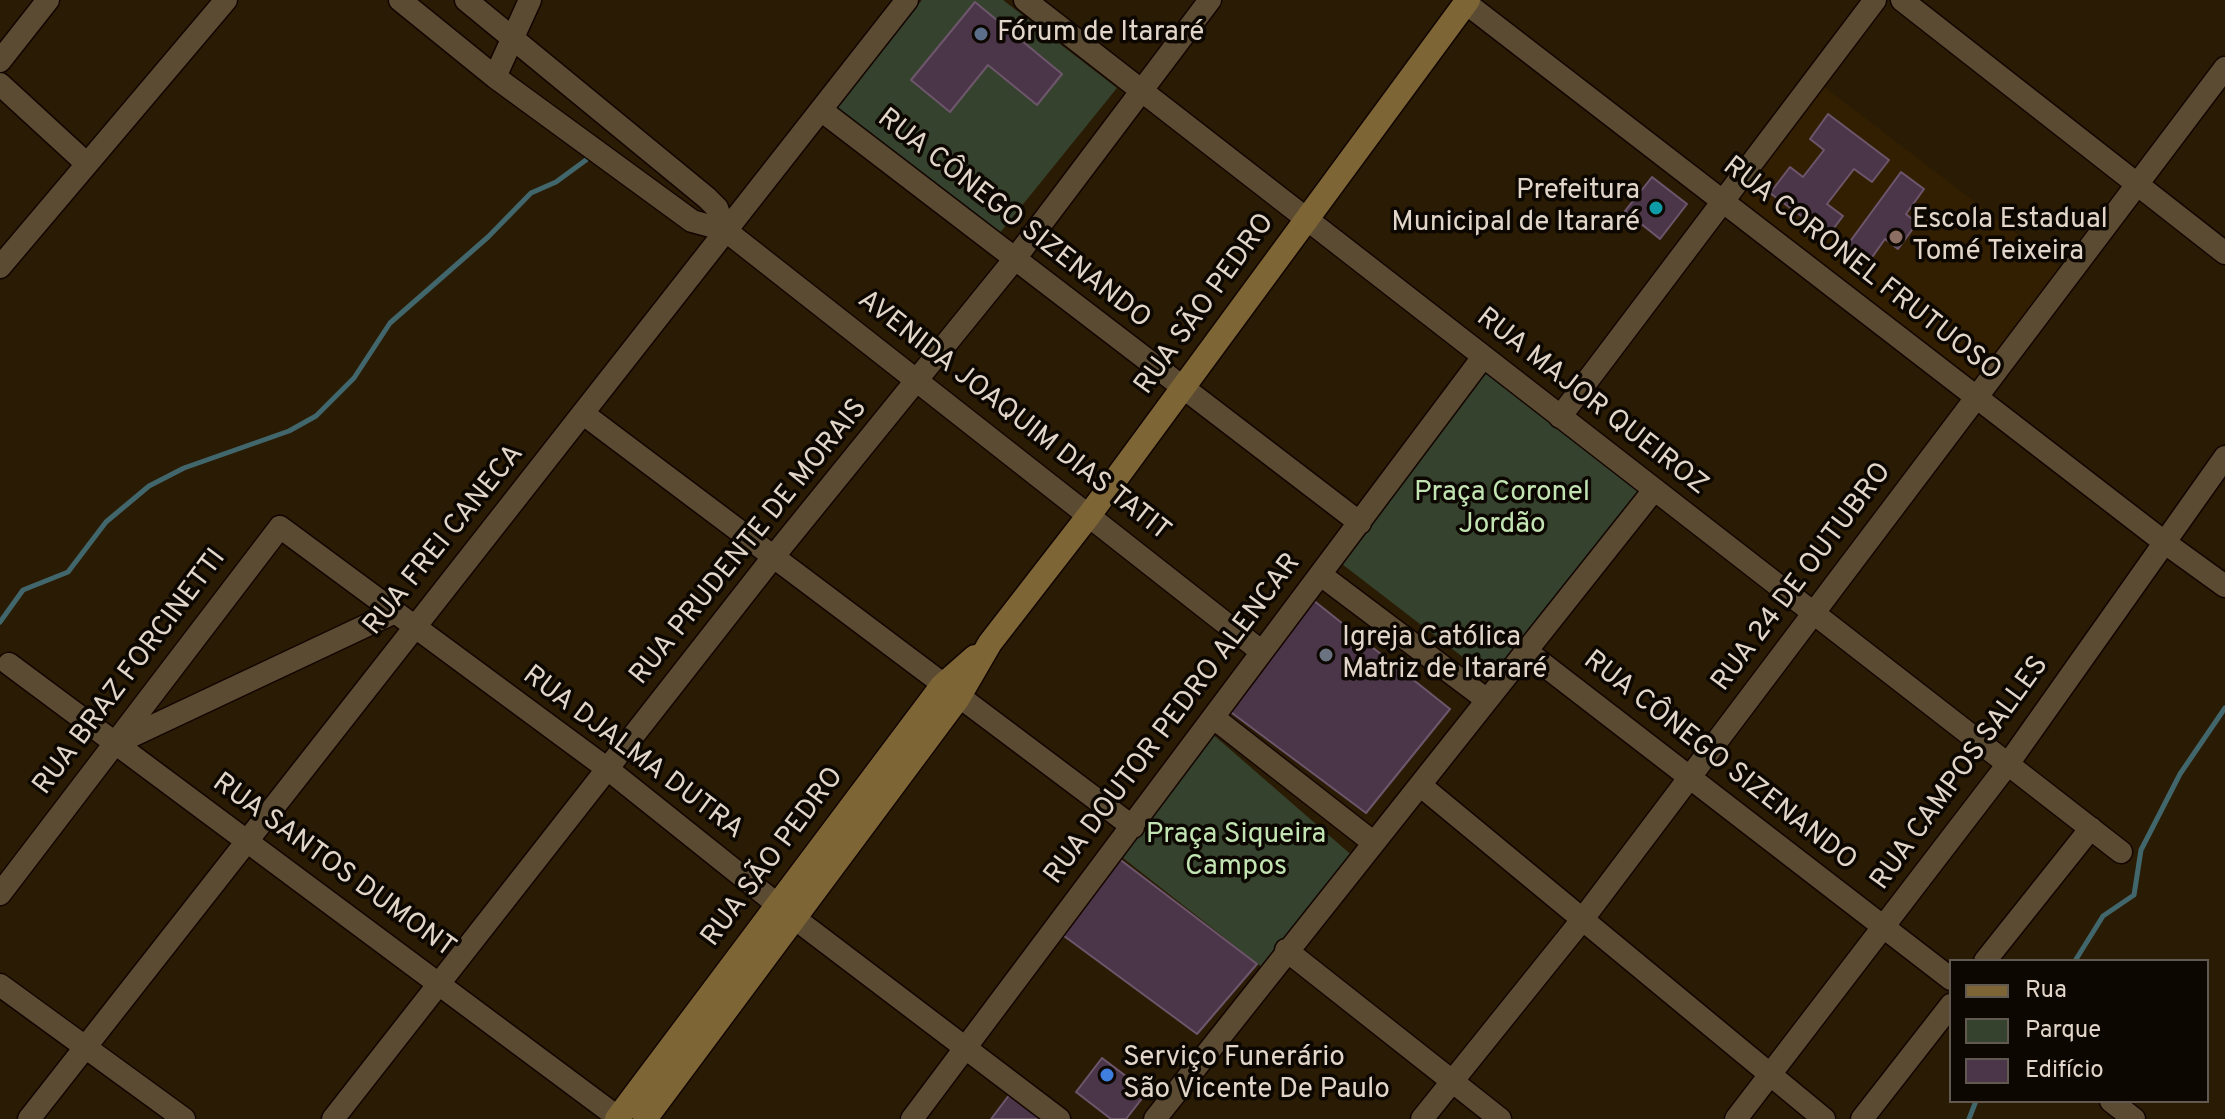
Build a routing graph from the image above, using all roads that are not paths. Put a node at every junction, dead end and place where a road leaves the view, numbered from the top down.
1 (48, 0) edge
2 (226, 0) edge
3 (400, 0) edge
4 (466, 0) edge
5 (530, 0) edge
6 (907, 0) edge
7 (1025, 0) edge
8 (1210, 0) edge
9 (1875, 0) edge
10 (1902, 0) edge
11 (1465, 1) edge
12 (513, 38) junction
13 (0, 61) edge
14 (2225, 68) edge
15 (495, 77) junction
16 (0, 84) edge
17 (1142, 88) junction
18 (821, 110) junction
19 (87, 164) junction
20 (2137, 185) junction
21 (1722, 201) junction
22 (1305, 219) junction
23 (725, 230) junction
24 (2225, 253) edge
25 (1014, 260) junction
26 (0, 267) edge
27 (1483, 357) junction
28 (918, 381) junction
29 (1183, 388) junction
30 (1978, 398) junction
31 (585, 415) junction
32 (1560, 417) junction
33 (2225, 457) edge
34 (1654, 490) junction
35 (1090, 514) junction
36 (1360, 523) junction
37 (280, 527) joint
38 (2164, 542) junction
39 (774, 556) junction
40 (1321, 575) junction
41 (2225, 586) edge
42 (393, 613) junction
43 (1813, 613) junction
44 (413, 628) junction
45 (1526, 651) junction
46 (1262, 652) junction
47 (9, 664) dead end
48 (950, 692) junction
49 (1487, 700) junction
50 (1214, 718) junction
51 (116, 744) junction
52 (2008, 764) junction
53 (609, 770) junction
54 (1690, 777) junction
55 (1420, 785) junction
56 (1133, 827) junction
57 (2091, 828) junction
58 (246, 841) junction
59 (1374, 843) junction
60 (2121, 852) dead end
61 (0, 894) edge
62 (784, 910) junction
63 (1582, 920) junction
64 (1885, 928) junction
65 (1286, 950) junction
66 (1987, 959) edge
67 (1949, 977) edge
68 (438, 981) junction
69 (0, 985) edge
70 (1949, 1008) edge
71 (965, 1047) junction
72 (84, 1048) junction
73 (1770, 1075) junction
74 (1451, 1081) junction
75 (2114, 1103) edge
76 (618, 1118) edge
77 (29, 1119) edge
78 (184, 1119) edge
79 (333, 1119) edge
80 (645, 1119) edge
81 (912, 1119) edge
82 (1059, 1119) edge
83 (1155, 1119) edge
84 (1422, 1119) edge
85 (1500, 1119) edge
86 (1736, 1119) edge
87 (1824, 1119) edge
88 (1862, 1119) edge
89 (2134, 1119) edge

1 - 13 street
2 - 19 street
3 - 15 street, AVENIDA JOAQUIM DIAS TATIT
4 - 12 street, AVENIDA JOAQUIM DIAS TATIT
5 - 12 street
6 - 18 street, RUA FREI CANECA
7 - 17 street, RUA MAJOR QUEIROZ
8 - 17 street, RUA PRUDENTE DE MORAIS
9 - 21 street
10 - 20 street
11 - 21 street, RUA CORONEL FRUTUOSO
11 - 22 main road, RUA SÃO PEDRO
12 - 15 street
12 - 23 street, AVENIDA JOAQUIM DIAS TATIT
14 - 20 street, RUA 24 DE OUTUBRO
15 - 23 street, AVENIDA JOAQUIM DIAS TATIT
16 - 19 street
17 - 22 street, RUA MAJOR QUEIROZ
17 - 25 street, RUA PRUDENTE DE MORAIS
18 - 23 street, RUA FREI CANECA
18 - 25 street, RUA CÔNEGO SIZENANDO
19 - 26 street
20 - 24 street
20 - 30 street, RUA 24 DE OUTUBRO
21 - 30 street, RUA CORONEL FRUTUOSO
21 - 32 street
22 - 27 street, RUA MAJOR QUEIROZ
22 - 29 main road, RUA SÃO PEDRO
23 - 28 street, AVENIDA JOAQUIM DIAS TATIT
23 - 31 street, RUA FREI CANECA
25 - 28 street, RUA PRUDENTE DE MORAIS
25 - 29 street, RUA CÔNEGO SIZENANDO
27 - 32 street, RUA MAJOR QUEIROZ
27 - 36 street, RUA DOUTOR PEDRO ALENCAR
28 - 35 street, AVENIDA JOAQUIM DIAS TATIT
28 - 39 street, RUA PRUDENTE DE MORAIS
29 - 35 main road, RUA SÃO PEDRO
29 - 36 street, RUA CÔNEGO SIZENANDO
30 - 38 street, RUA CORONEL FRUTUOSO
30 - 43 street, RUA 24 DE OUTUBRO
31 - 39 street
31 - 44 street, RUA FREI CANECA
32 - 34 street, RUA MAJOR QUEIROZ
33 - 38 street, RUA CAMPOS SALLES
34 - 43 street, RUA MAJOR QUEIROZ
34 - 45 street
35 - 46 street, AVENIDA JOAQUIM DIAS TATIT
35 - 48 main road, RUA SÃO PEDRO
36 - 40 street, RUA DOUTOR PEDRO ALENCAR
37 - 42 street, RUA DJALMA DUTRA
37 - 51 street, RUA BRAZ FORCINETTI
38 - 41 street, RUA CORONEL FRUTUOSO
38 - 52 street, RUA CAMPOS SALLES
39 - 48 street
39 - 53 street, RUA PRUDENTE DE MORAIS
40 - 46 street, RUA DOUTOR PEDRO ALENCAR
40 - 49 street
42 - 44 street, RUA DJALMA DUTRA
42 - 51 street
43 - 52 street, RUA MAJOR QUEIROZ
43 - 54 street, RUA 24 DE OUTUBRO
44 - 53 street, RUA DJALMA DUTRA
44 - 58 street, RUA FREI CANECA
45 - 49 street
45 - 54 street, RUA CÔNEGO SIZENANDO
46 - 50 street, RUA DOUTOR PEDRO ALENCAR
47 - 51 street, RUA SANTOS DUMONT
48 - 56 street
48 - 62 main road, RUA SÃO PEDRO
49 - 55 street
50 - 56 street, RUA DOUTOR PEDRO ALENCAR
50 - 59 street
51 - 58 street, RUA SANTOS DUMONT
51 - 61 street, RUA BRAZ FORCINETTI
52 - 57 street, RUA MAJOR QUEIROZ
52 - 64 street, RUA CAMPOS SALLES
53 - 62 street, RUA DJALMA DUTRA
53 - 68 street, RUA PRUDENTE DE MORAIS
54 - 63 street, RUA 24 DE OUTUBRO
54 - 64 street, RUA CÔNEGO SIZENANDO
55 - 59 street
55 - 63 street
56 - 71 street, RUA DOUTOR PEDRO ALENCAR
57 - 60 street, RUA MAJOR QUEIROZ
57 - 66 street
58 - 68 street, RUA SANTOS DUMONT
58 - 72 street, RUA FREI CANECA
59 - 65 street
62 - 71 street, RUA DJALMA DUTRA
62 - 76 main road, RUA SÃO PEDRO
62 - 80 main road, RUA SÃO PEDRO
63 - 73 street
63 - 74 street, RUA 24 DE OUTUBRO
64 - 67 street, RUA CÔNEGO SIZENANDO
64 - 73 street, RUA CAMPOS SALLES
65 - 74 street
65 - 83 street
68 - 76 street, RUA SANTOS DUMONT
68 - 79 street, RUA PRUDENTE DE MORAIS
69 - 72 street
70 - 88 street
71 - 81 street, RUA DOUTOR PEDRO ALENCAR
71 - 82 street, RUA DJALMA DUTRA
72 - 77 street, RUA FREI CANECA
72 - 78 street
73 - 86 street, RUA CAMPOS SALLES
73 - 87 street
74 - 84 street, RUA 24 DE OUTUBRO
74 - 85 street
75 - 89 street

